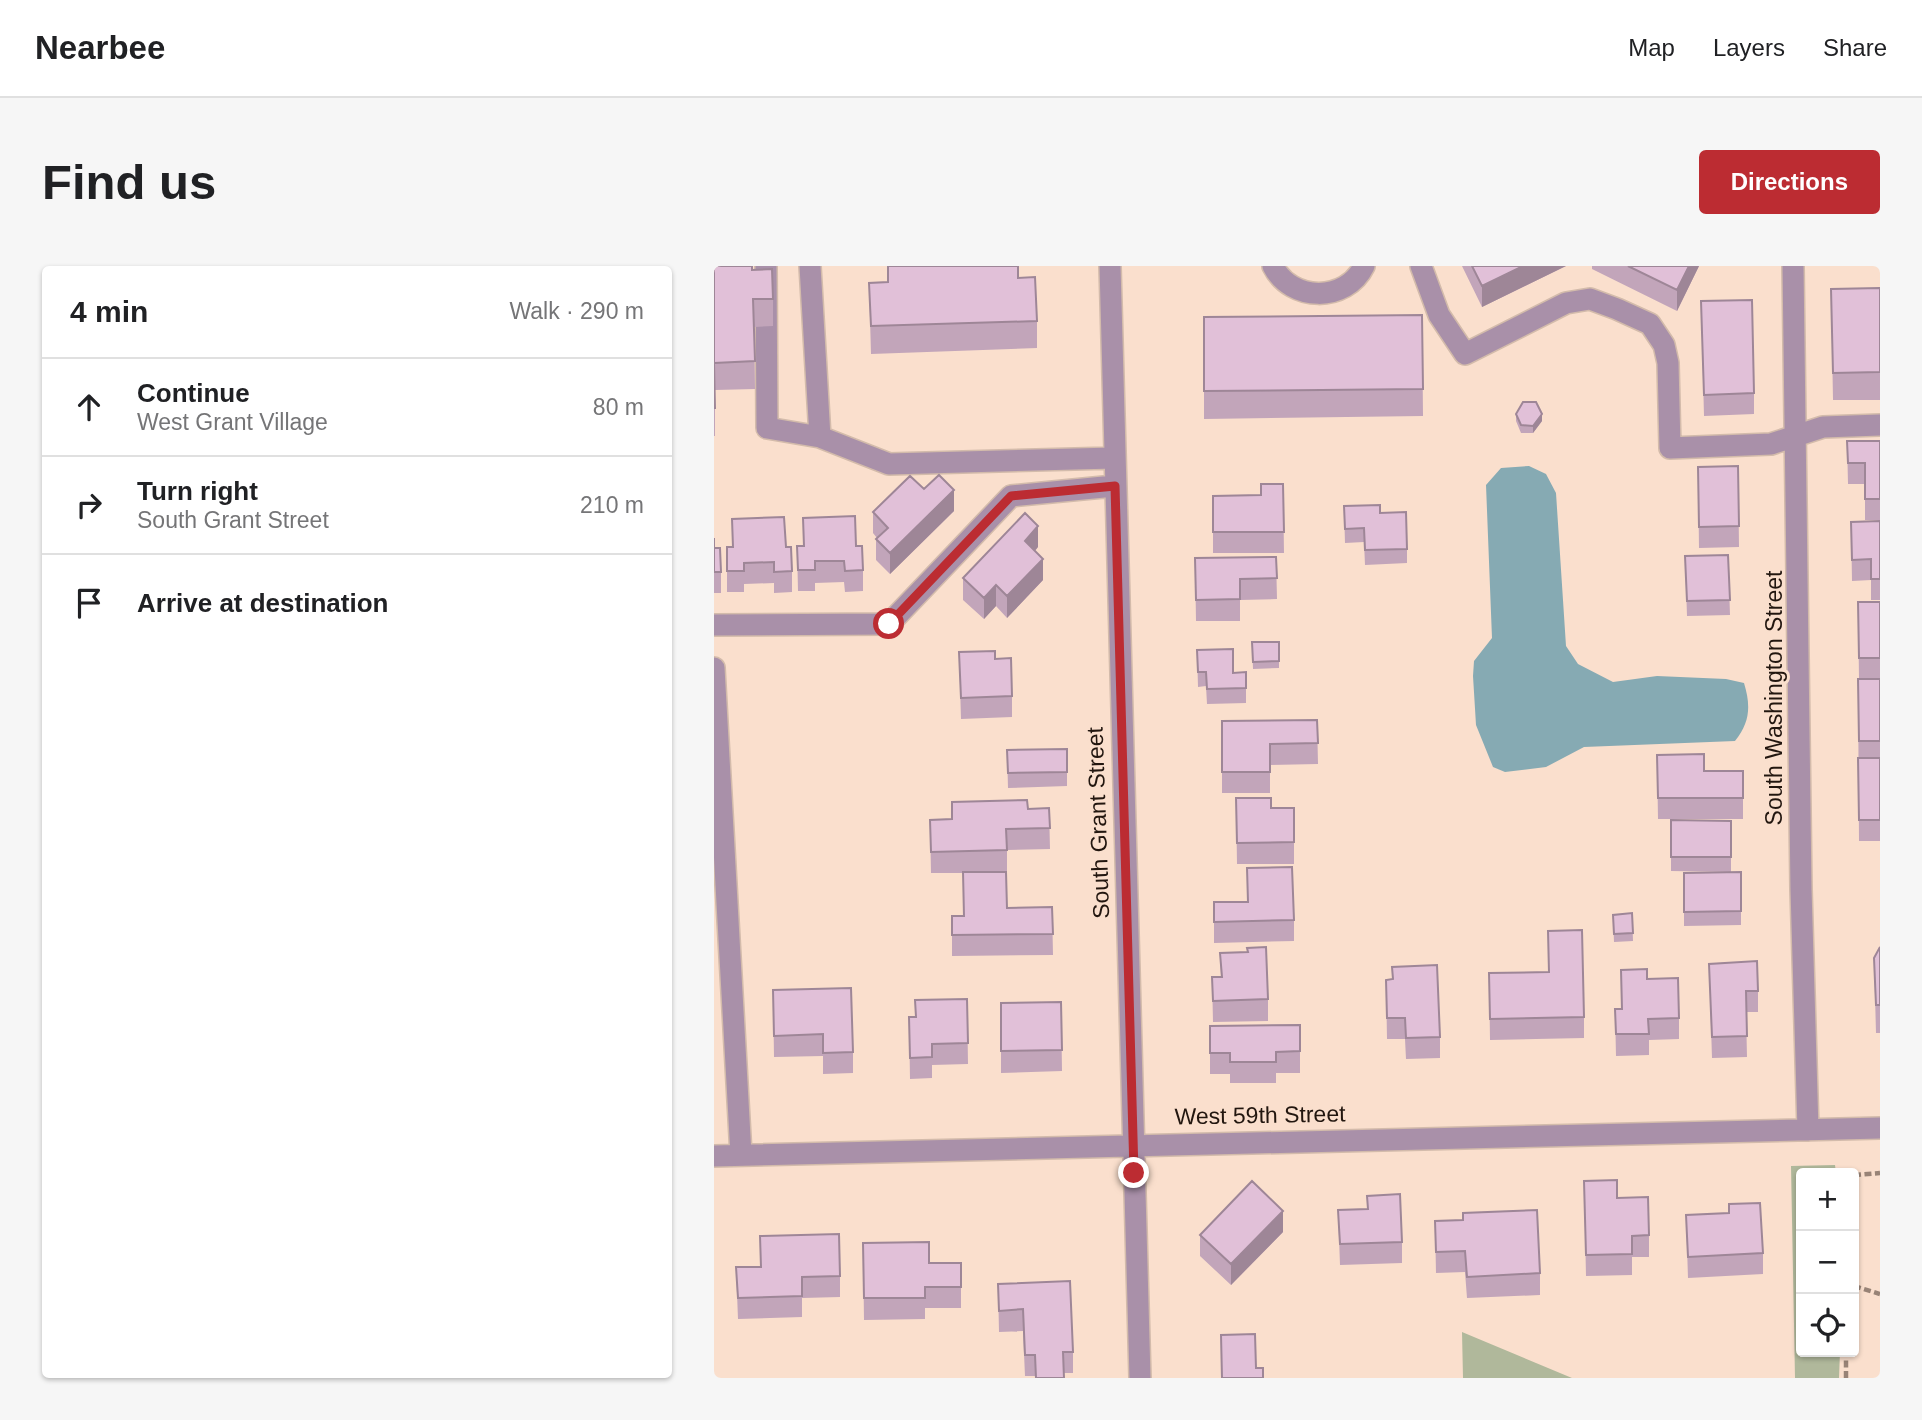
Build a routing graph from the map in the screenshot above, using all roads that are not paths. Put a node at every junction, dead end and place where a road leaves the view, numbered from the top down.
1 (766, 266) edge
2 (810, 266) edge
3 (1110, 266) edge
4 (1273, 266) edge
5 (1364, 266) edge
6 (1421, 266) edge
7 (1793, 266) edge
8 (1880, 425) edge
9 (1798, 436) junction
10 (820, 437) junction
11 (1114, 458) junction
12 (1115, 486) junction
13 (714, 625) edge
14 (714, 668) edge
15 (719, 822) edge
16 (1880, 1128) edge
17 (1808, 1130) junction
18 (1133, 1144) junction
19 (741, 1155) junction
20 (714, 1156) edge
21 (1140, 1378) edge

1 - 10 street
2 - 10 street
3 - 11 street, South Grant Street
4 - 5 street
6 - 9 street
7 - 9 street, South Washington Street
8 - 9 street
9 - 17 street, South Washington Street
10 - 11 street
11 - 12 street, South Grant Street
12 - 13 street
12 - 18 street, South Grant Street
14 - 15 street
15 - 19 street
16 - 17 street, West 59th Street
17 - 18 street, West 59th Street
18 - 19 street, West 59th Street
18 - 21 street, South Grant Street
19 - 20 street, West 59th Street

